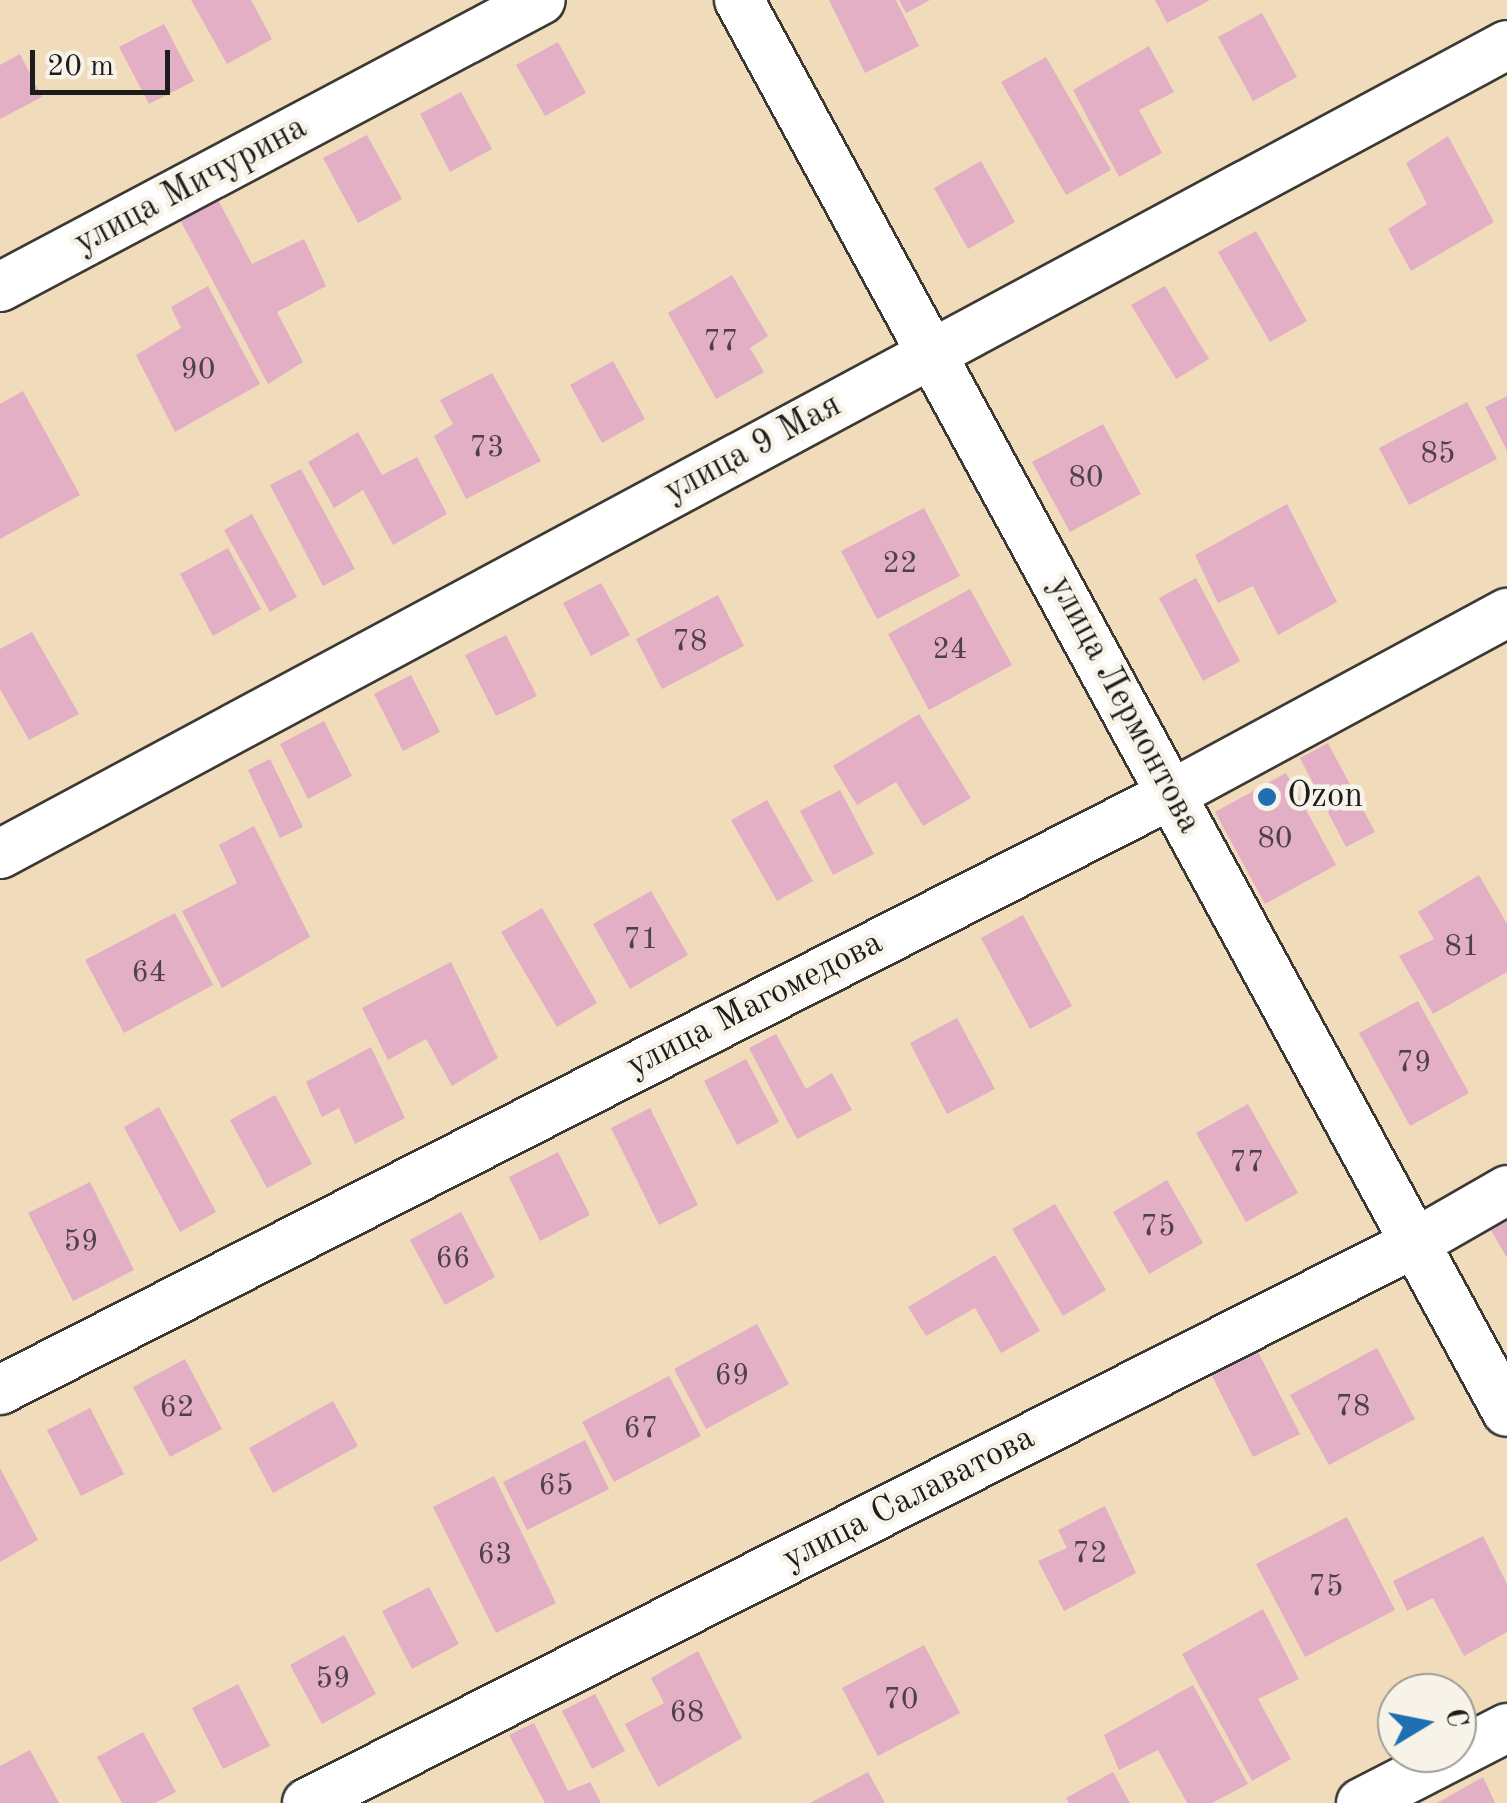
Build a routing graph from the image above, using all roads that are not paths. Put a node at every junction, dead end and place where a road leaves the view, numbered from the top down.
1 (540, 0) edge
2 (739, 0) edge
3 (1507, 45) edge
4 (0, 287) edge
5 (933, 353) junction
6 (1507, 613) edge
7 (1172, 794) junction
8 (0, 854) edge
9 (1507, 1190) edge
10 (1416, 1243) junction
11 (0, 1390) edge
12 (1507, 1412) edge
13 (1507, 1728) edge
14 (307, 1803) edge
15 (1361, 1803) edge

1 - 4 street, улица Мичурина
2 - 5 street, улица Лермонтова
3 - 5 street, улица 9 Мая
5 - 7 street, улица Лермонтова
5 - 8 street, улица 9 Мая
6 - 7 street, улица Магомедова
7 - 10 street, улица Лермонтова
7 - 11 street, улица Магомедова
9 - 10 street, улица Салаватова
10 - 12 street, улица Лермонтова
10 - 14 street, улица Салаватова
13 - 15 street

